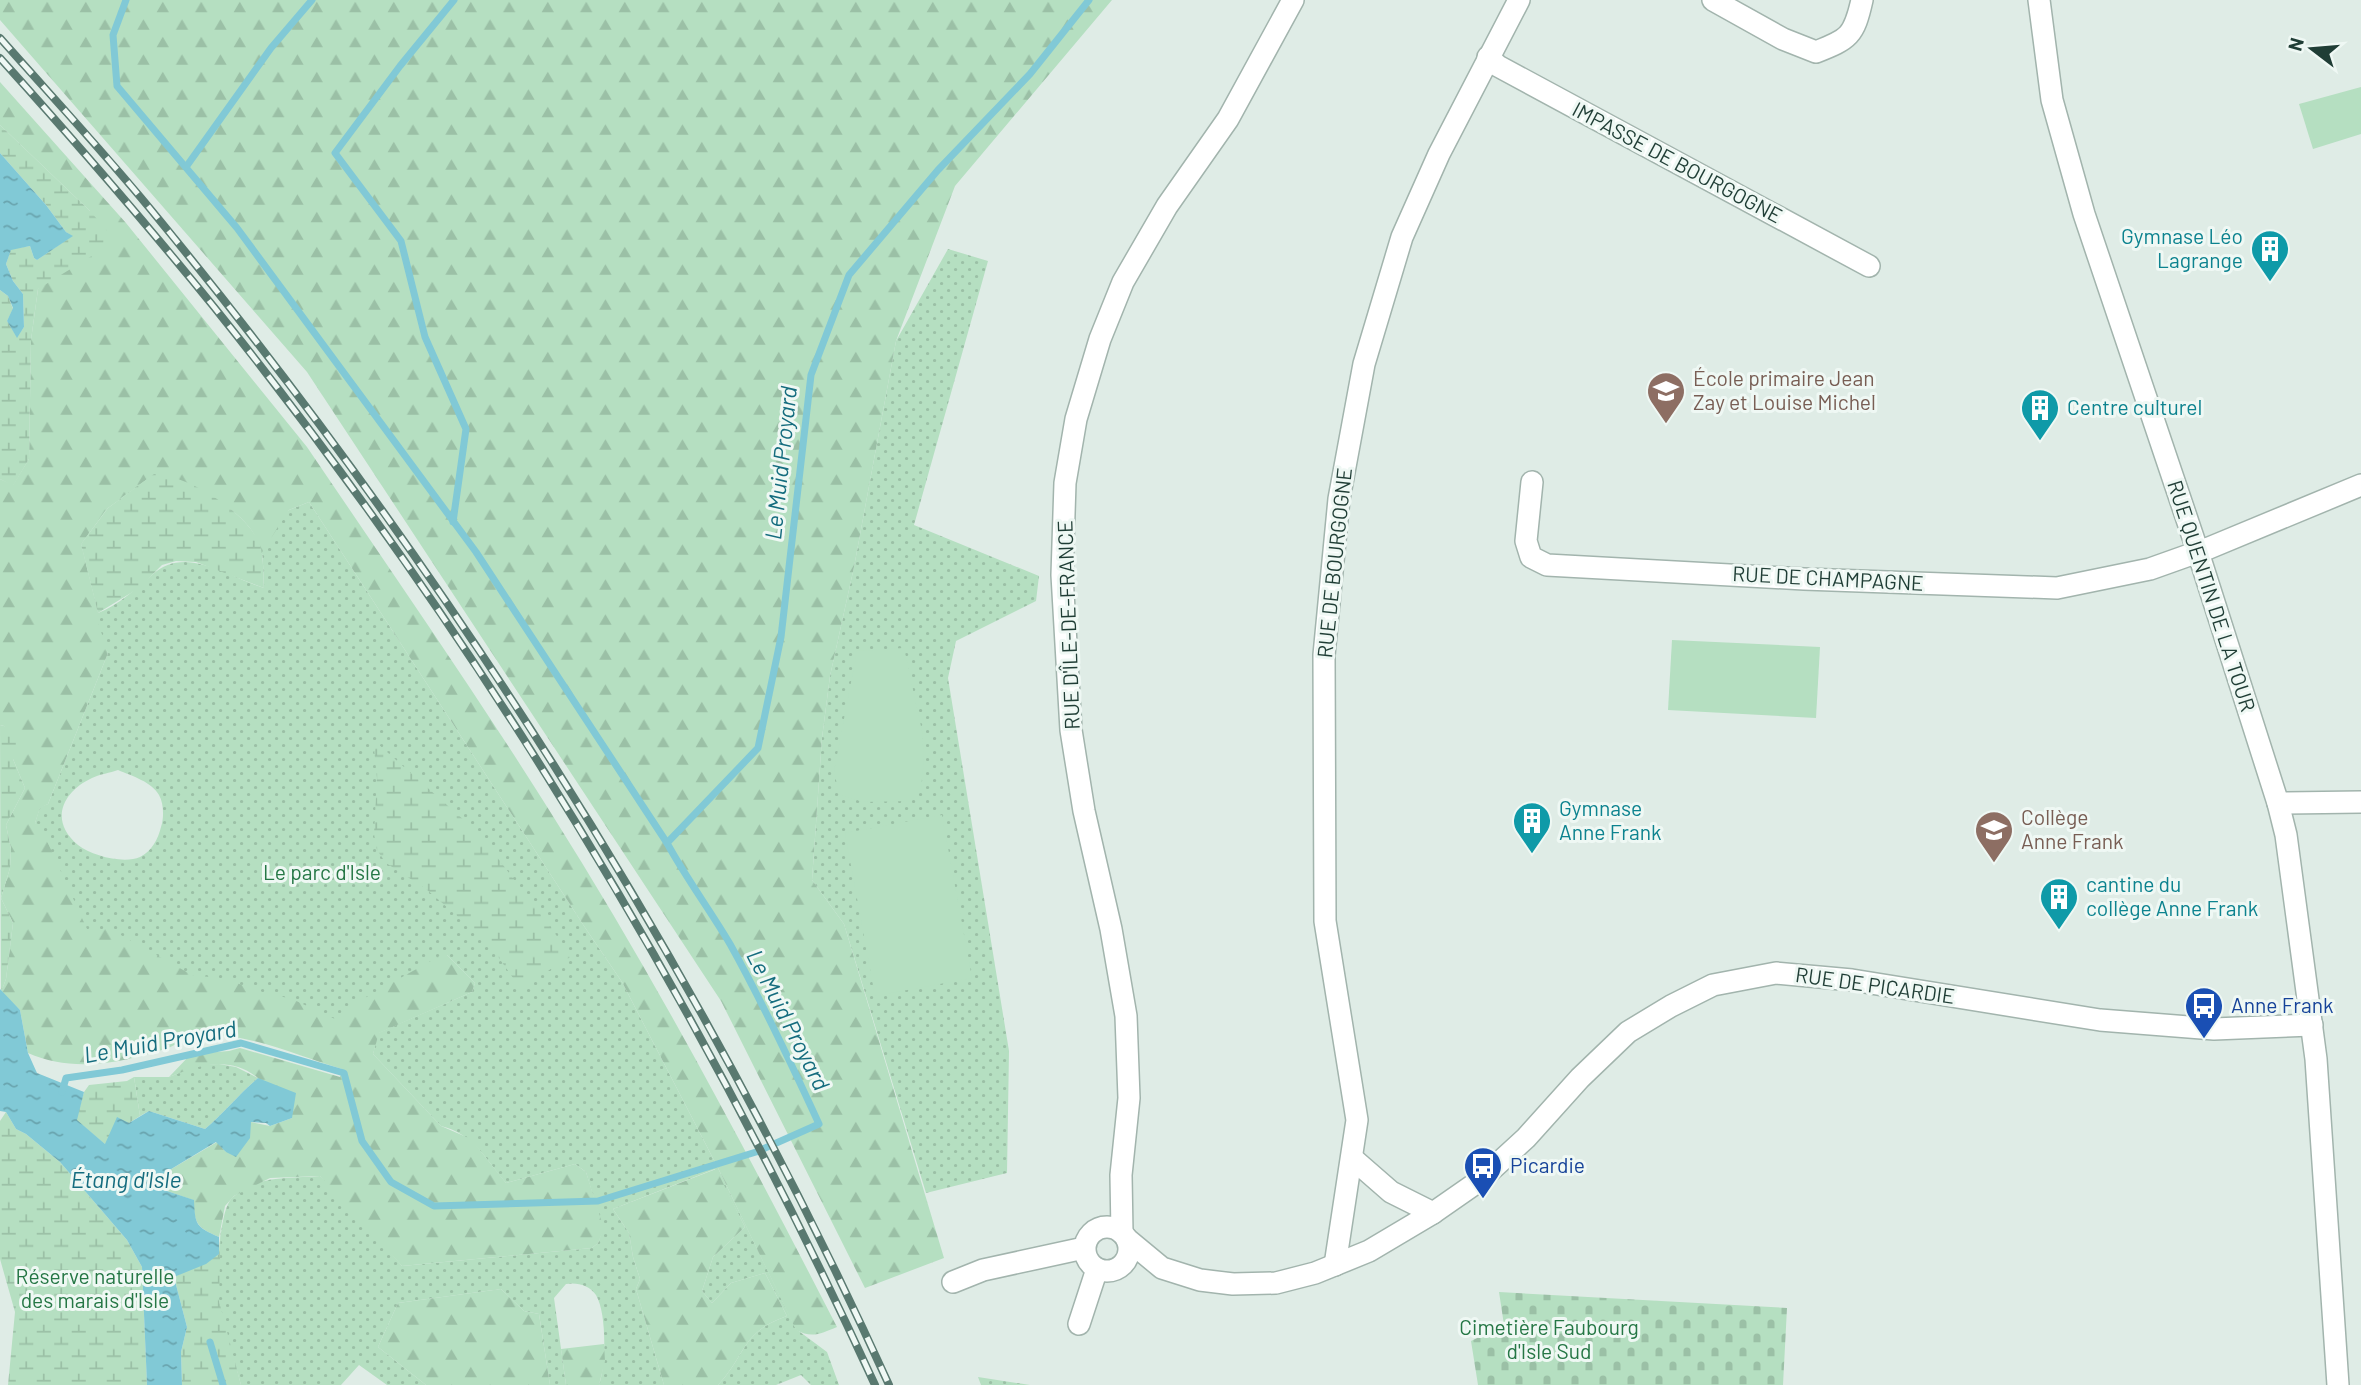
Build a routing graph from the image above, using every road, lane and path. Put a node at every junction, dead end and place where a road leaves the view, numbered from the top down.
1 (1293, 0) edge
2 (1519, 0) edge
3 (1713, 0) edge
4 (1862, 0) edge
5 (2039, 0) edge
6 (1488, 57) junction
7 (1868, 266) dead end
8 (1532, 482) dead end
9 (2361, 485) edge
10 (2198, 552) junction
11 (2361, 802) edge
12 (2278, 803) junction
13 (2312, 1026) junction
14 (1352, 1158) junction
15 (1121, 1175) junction
16 (1433, 1213) junction
17 (1124, 1236) junction
18 (1089, 1239) junction
19 (1335, 1265) junction
20 (1162, 1268) junction
21 (1106, 1269) junction
22 (953, 1282) dead end
23 (1079, 1324) dead end
24 (2338, 1385) edge

1 - 15 street, RUE D'ÎLE-DE-FRANCE
2 - 6 street, RUE DE BOURGOGNE
3 - 4 street
5 - 10 street, RUE QUENTIN DE LA TOUR
6 - 7 street, IMPASSE DE BOURGOGNE
6 - 14 street, RUE DE BOURGOGNE
8 - 10 street, RUE DE CHAMPAGNE
9 - 10 street, RUE DE CHAMPAGNE
10 - 12 street, RUE QUENTIN DE LA TOUR
11 - 12 street
12 - 13 street, RUE QUENTIN DE LA TOUR
13 - 16 street, RUE DE PICARDIE
13 - 24 street, RUE QUENTIN DE LA TOUR
14 - 16 street
14 - 19 street, RUE DE BOURGOGNE
15 - 17 street, RUE D'ÎLE-DE-FRANCE
15 - 18 street, RUE D'ÎLE-DE-FRANCE
16 - 19 street, RUE DE PICARDIE
17 - 18 street
17 - 20 street, RUE DE PICARDIE
17 - 21 street
18 - 21 street
18 - 22 street
19 - 20 street, RUE DE PICARDIE
20 - 21 street, RUE DE PICARDIE
21 - 23 street

